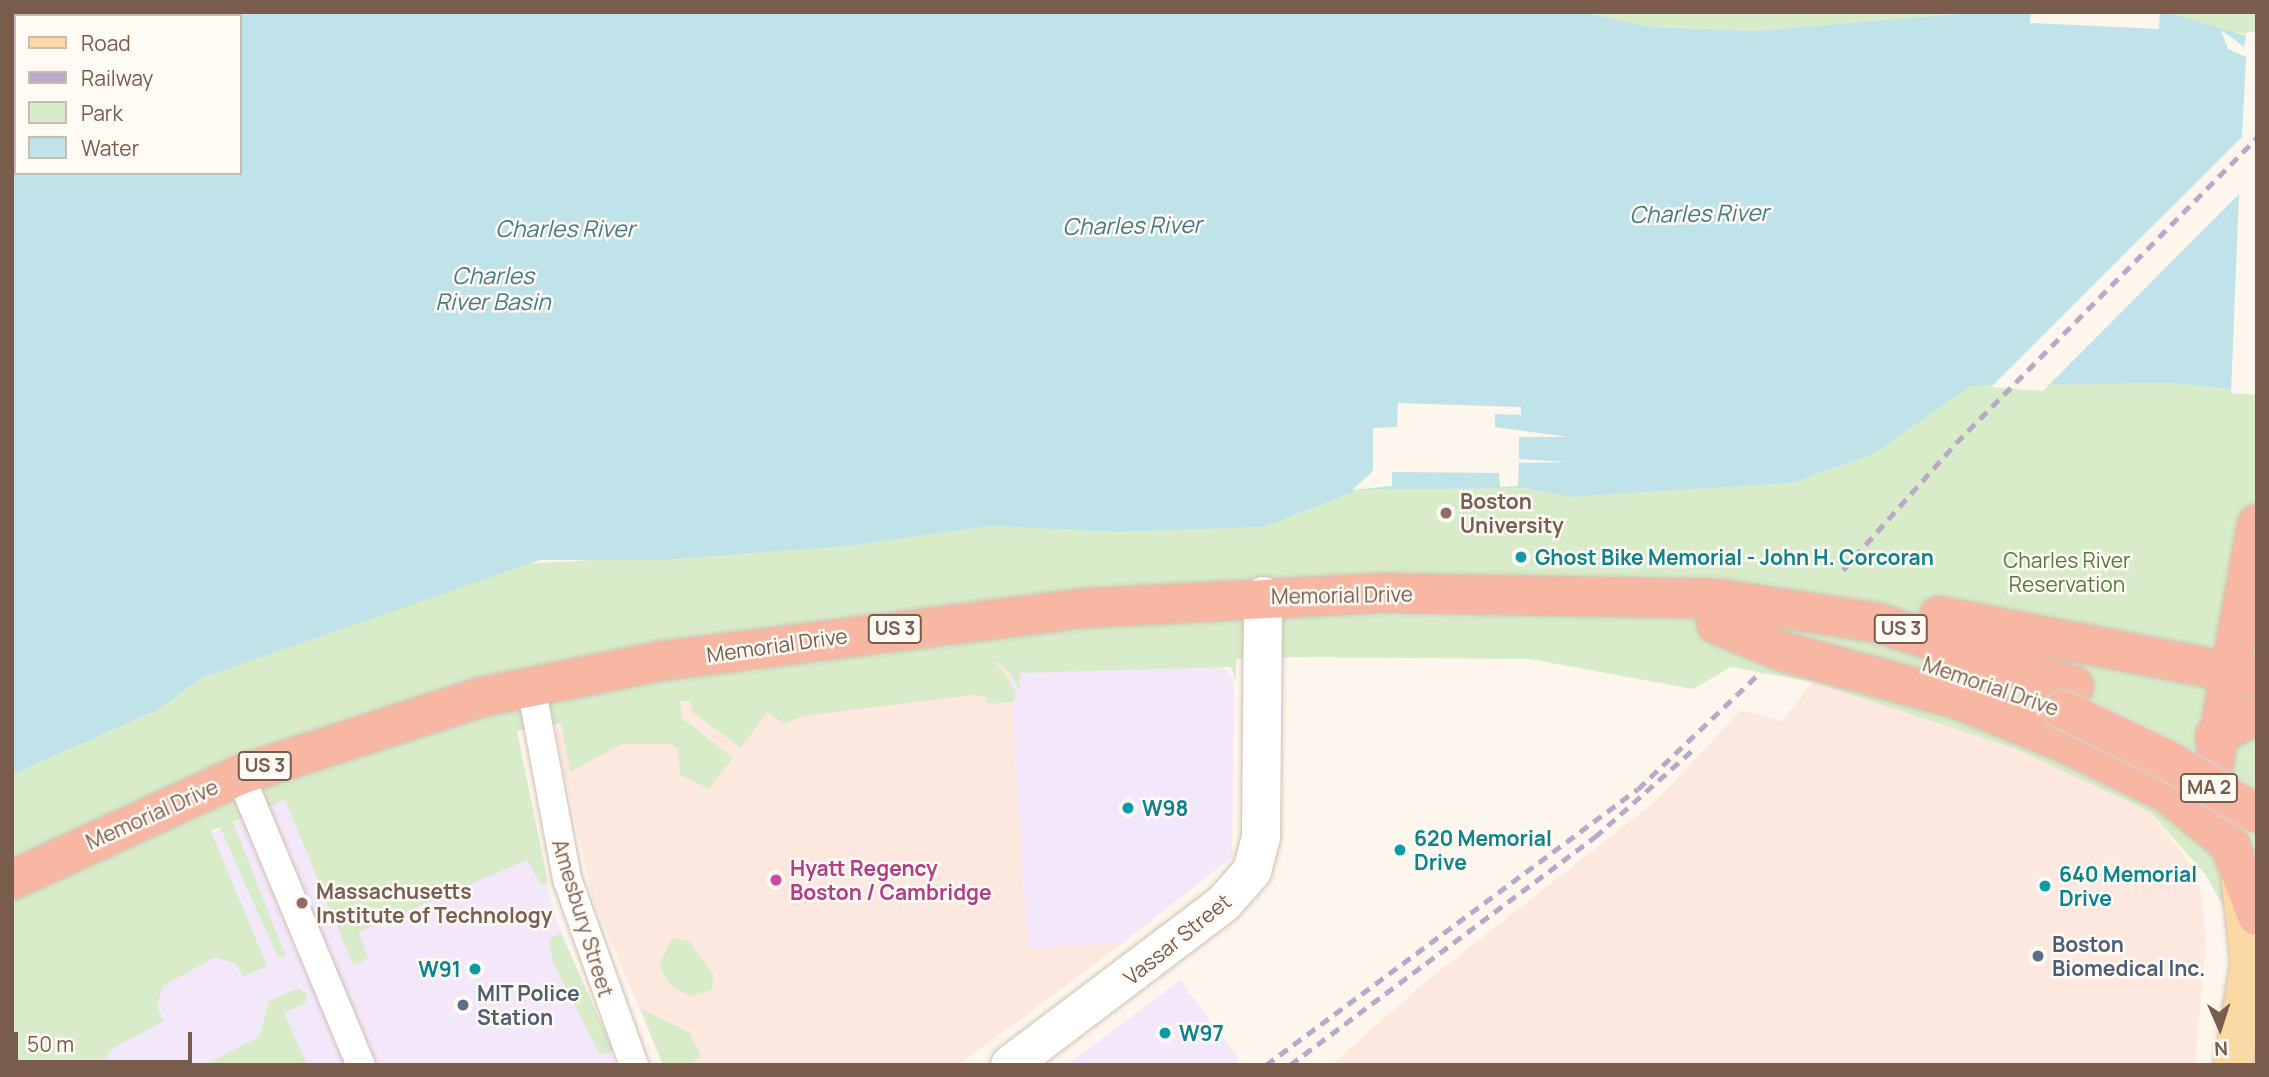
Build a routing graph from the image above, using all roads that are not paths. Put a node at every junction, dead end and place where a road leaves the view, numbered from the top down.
1 (2256, 549) edge
2 (1263, 596) junction
3 (1718, 611) junction
4 (2243, 673) edge
5 (531, 686) junction
6 (2069, 698) junction
7 (2257, 715) edge
8 (2215, 736) junction
9 (240, 775) junction
10 (2257, 784) edge
11 (2257, 814) edge
12 (2224, 839) junction
13 (12, 880) edge
14 (2249, 900) edge
15 (361, 1065) edge
16 (634, 1065) edge
17 (1010, 1065) edge
18 (2233, 1065) edge

1 - 4 highway, MA 2
2 - 3 highway, Memorial Drive / US 3
2 - 5 highway, Memorial Drive / US 3
2 - 17 main road, Vassar Street
3 - 4 highway
3 - 6 highway, Memorial Drive / US 3
3 - 12 highway
4 - 8 highway, MA 2
5 - 9 highway, Memorial Drive / US 3
5 - 16 street, Amesbury Street
6 - 10 highway, Memorial Drive / US 3
6 - 11 highway, Memorial Drive / US 3, bridge
7 - 8 highway
8 - 12 highway, MA 2
9 - 13 highway, Memorial Drive / US 3
9 - 15 street
12 - 14 highway, MA 2
14 - 18 main road

